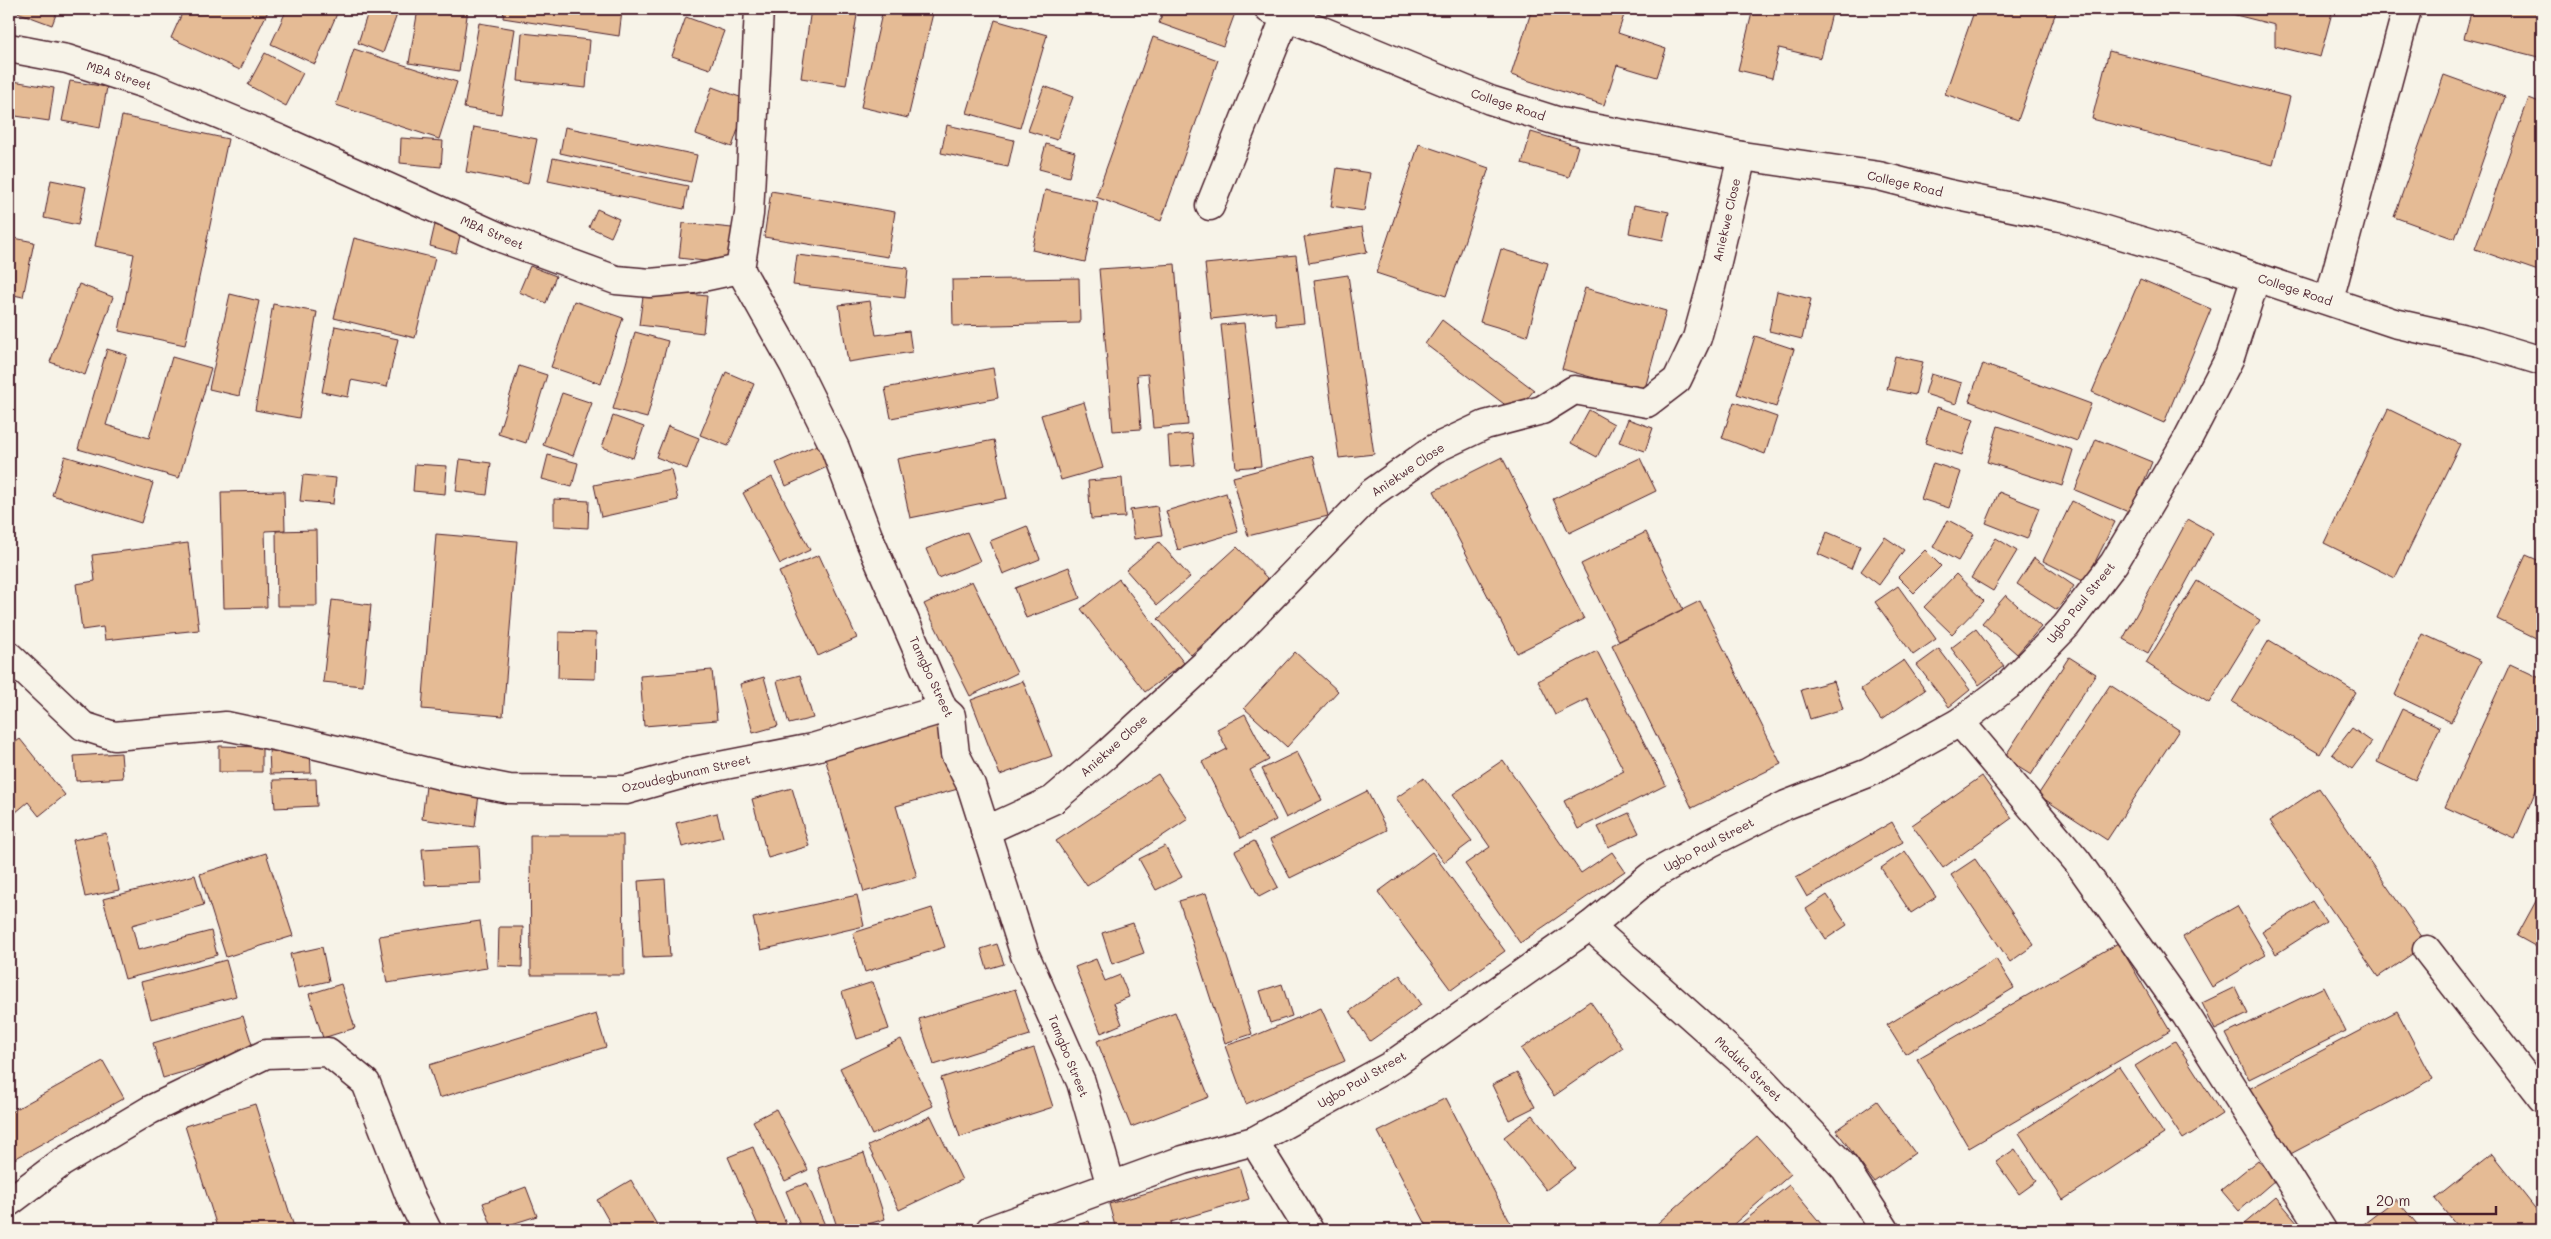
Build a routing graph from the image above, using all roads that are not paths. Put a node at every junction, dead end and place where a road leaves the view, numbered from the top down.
1 (759, 9) edge
2 (2407, 9) edge
3 (1278, 12) edge
4 (9, 48) edge
5 (1742, 156) junction
6 (1210, 206) dead end
7 (740, 269) junction
8 (2256, 277) junction
9 (2329, 300) junction
10 (2542, 361) edge
11 (9, 656) edge
12 (943, 709) junction
13 (1960, 722) junction
14 (985, 831) junction
15 (1590, 926) junction
16 (2427, 950) dead end
17 (2542, 1098) edge
18 (1254, 1141) junction
19 (1111, 1186) junction
20 (9, 1202) edge
21 (427, 1230) edge
22 (990, 1230) edge
23 (1308, 1230) edge
24 (1885, 1230) edge
25 (2322, 1230) edge

1 - 7 street
2 - 9 street
3 - 5 street, College Road
3 - 6 street
4 - 7 street, MBA Street
5 - 8 street, College Road
5 - 14 street, Aniekwe Close
7 - 12 street, Tamgbo Street
8 - 9 street, College Road
8 - 13 street, Ugbo Paul Street
9 - 10 street, College Road
11 - 12 street, Ozoudegbunam Street
12 - 14 street, Tamgbo Street
13 - 15 street, Ugbo Paul Street
13 - 25 street
14 - 19 street, Tamgbo Street
15 - 18 street, Ugbo Paul Street
15 - 24 street, Maduka Street
16 - 17 street
18 - 19 street, Ugbo Paul Street
18 - 23 street
19 - 22 street, Ugbo Paul Street
20 - 21 street

